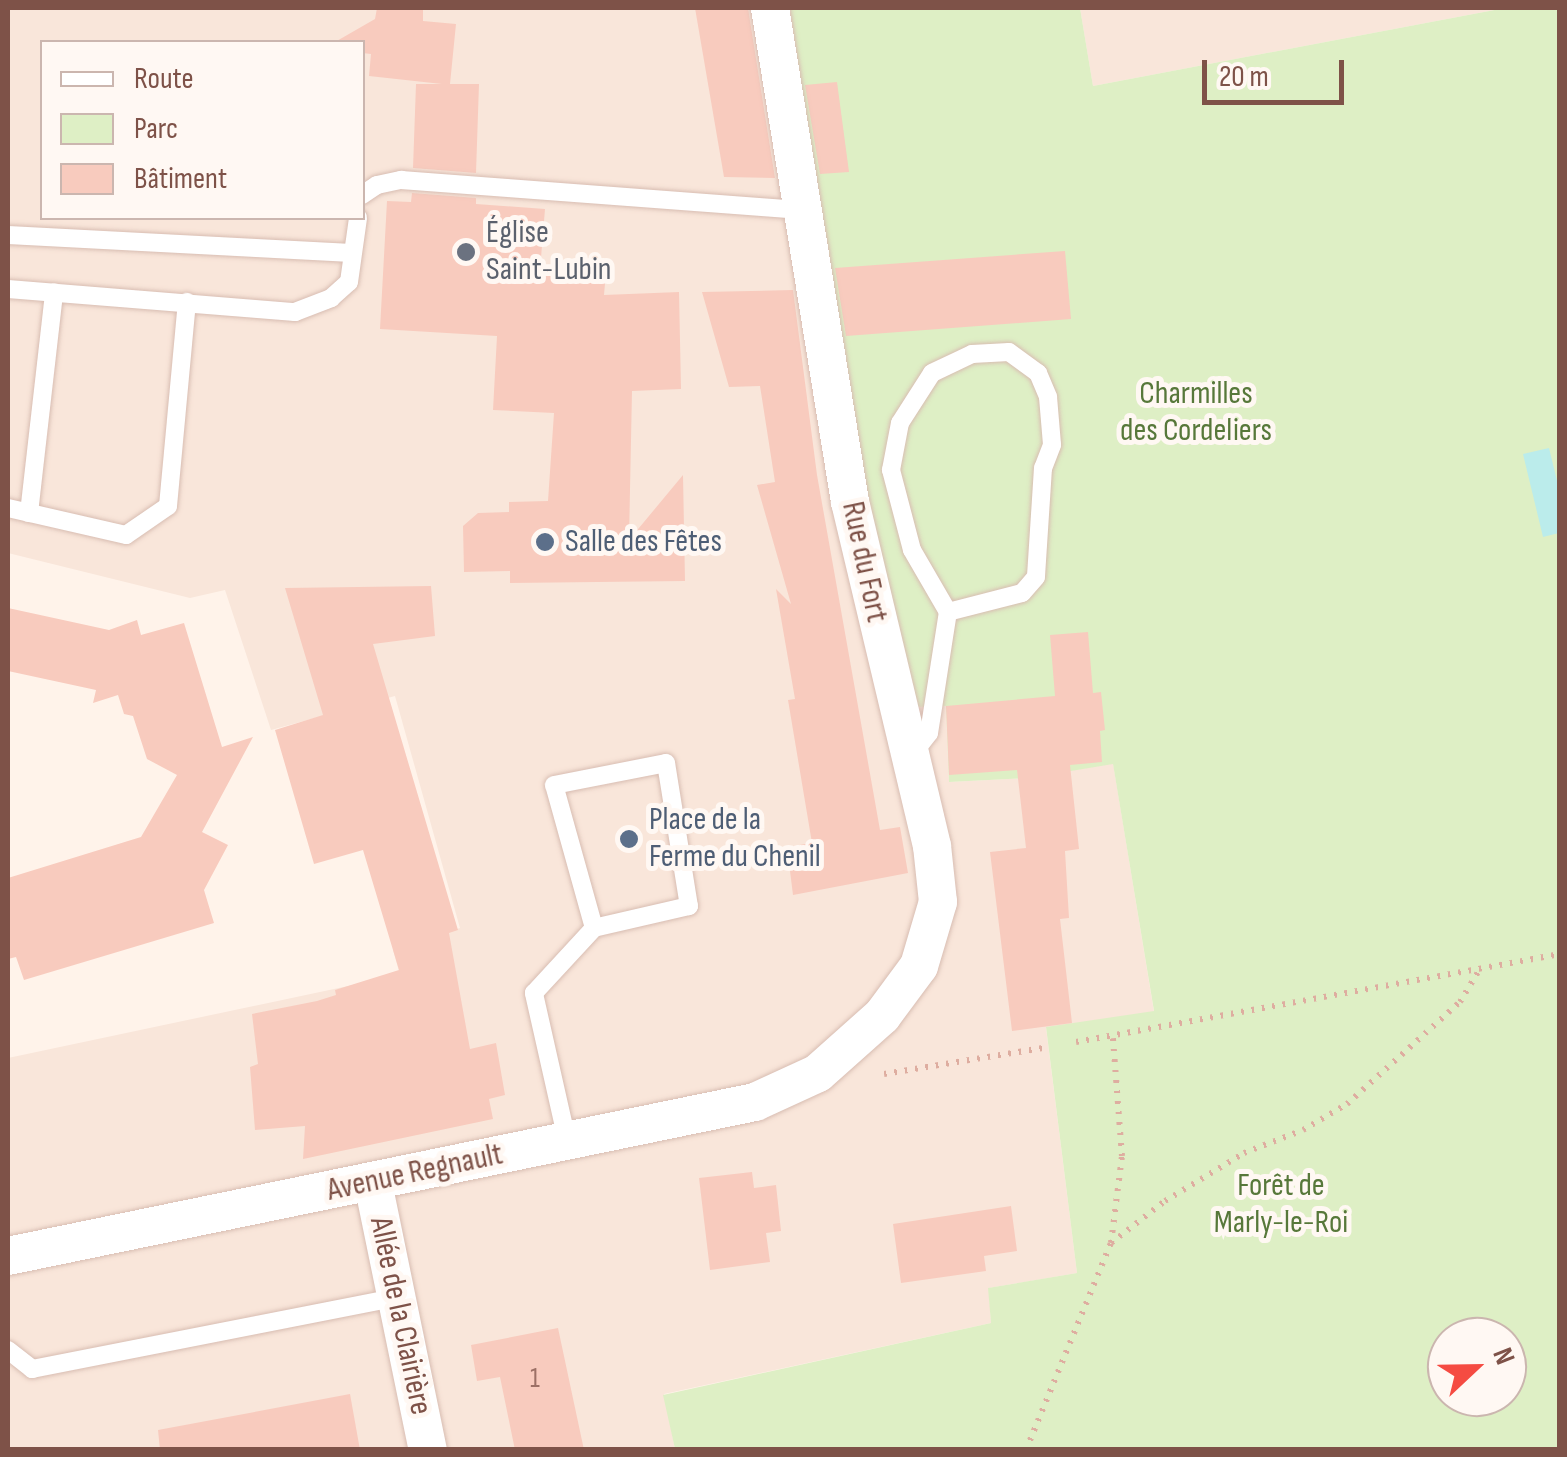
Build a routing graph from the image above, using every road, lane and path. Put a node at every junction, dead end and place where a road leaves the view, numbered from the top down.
1 (770, 8) edge
2 (370, 190) edge
3 (802, 210) junction
4 (358, 220) edge
5 (8, 235) edge
6 (352, 253) junction
7 (8, 289) edge
8 (54, 292) junction
9 (187, 302) junction
10 (8, 508) edge
11 (29, 513) junction
12 (948, 612) junction
13 (910, 756) junction
14 (594, 928) junction
15 (1560, 954) edge
16 (1480, 969) junction
17 (1114, 1038) junction
18 (1076, 1042) dead end
19 (1049, 1047) dead end
20 (818, 1073) junction
21 (567, 1140) junction
22 (373, 1182) junction
23 (1110, 1243) junction
24 (8, 1256) edge
25 (395, 1298) junction
26 (8, 1350) edge
27 (428, 1450) edge
28 (1026, 1450) edge

1 - 3 street, Rue du Fort
2 - 3 lane
3 - 13 street, Rue du Fort
4 - 6 lane
5 - 6 lane
6 - 9 lane
7 - 8 lane
8 - 9 lane
8 - 11 lane
9 - 11 lane
10 - 11 lane
12 - 12 lane
12 - 13 lane
13 - 20 street, Rue du Fort
14 - 14 lane
14 - 21 lane
15 - 16 path
16 - 17 path
16 - 23 path
17 - 18 path
17 - 23 path
19 - 20 path
20 - 21 street, Avenue Regnault
21 - 22 street, Avenue Regnault
22 - 24 street, Avenue Regnault
22 - 25 street, Allée de la Clairière
23 - 28 path
25 - 26 lane
25 - 27 street, Allée de la Clairière

